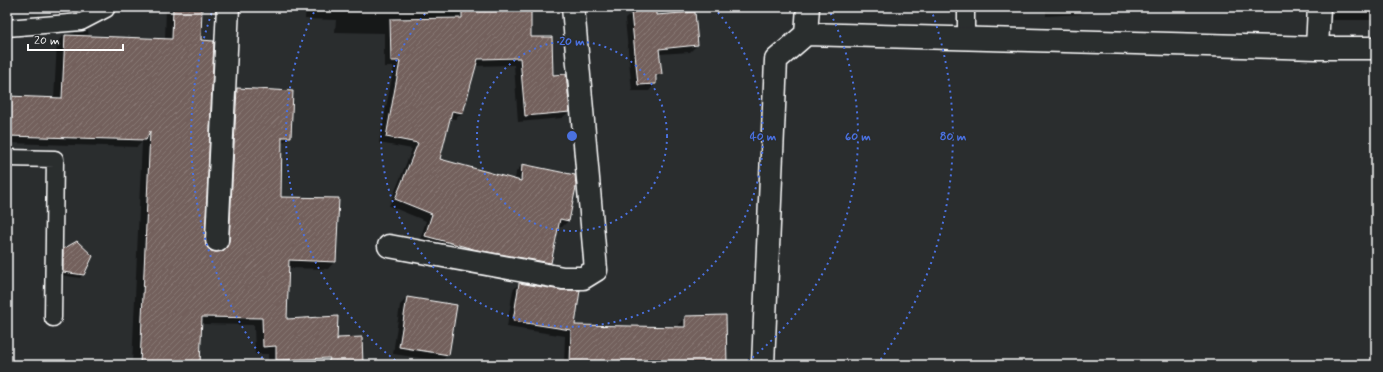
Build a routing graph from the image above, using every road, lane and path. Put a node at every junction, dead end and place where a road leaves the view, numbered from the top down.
1 (107, 7) edge
2 (228, 7) edge
3 (573, 7) edge
4 (808, 7) edge
5 (966, 7) edge
6 (1319, 7) edge
7 (7, 28) edge
8 (806, 34) junction
9 (966, 38) junction
10 (1317, 48) junction
11 (1376, 48) edge
12 (7, 158) edge
13 (217, 240) dead end
14 (389, 246) dead end
15 (54, 318) dead end
16 (763, 365) edge

1 - 7 lane
2 - 13 street
3 - 14 street
4 - 8 street
5 - 9 lane
6 - 10 street
8 - 9 street
8 - 16 street
9 - 10 street
10 - 11 street
12 - 15 lane

